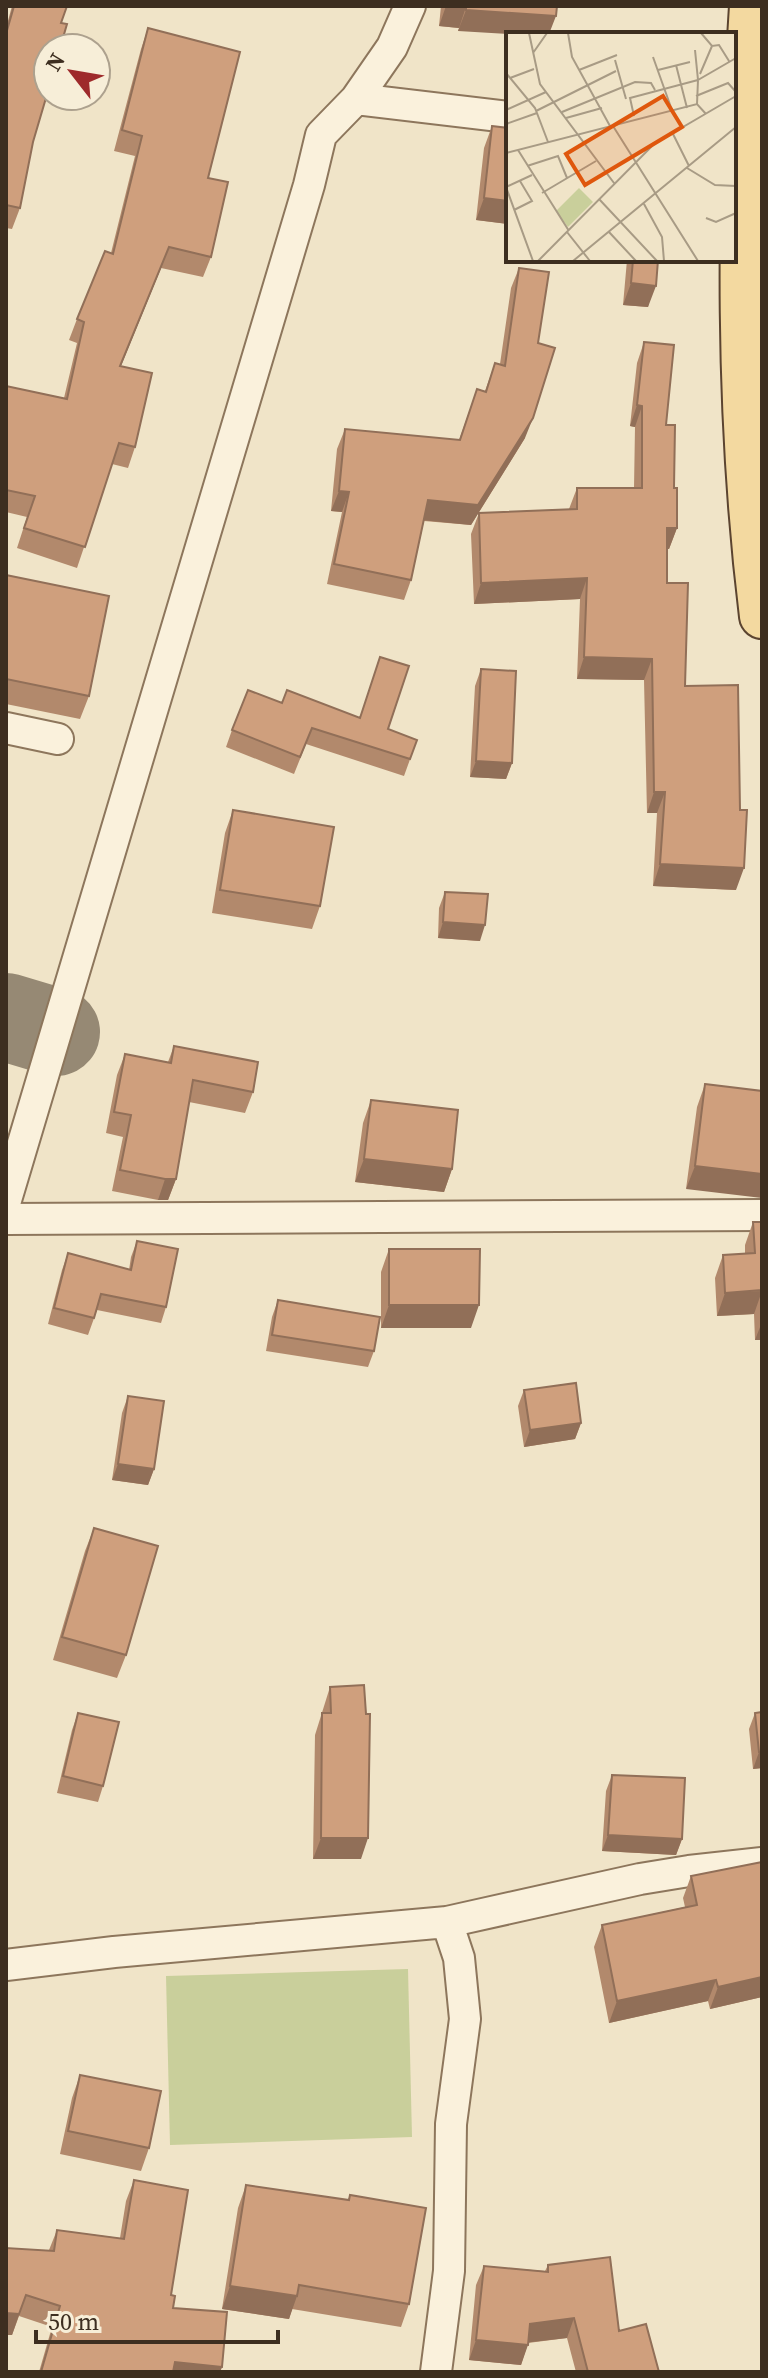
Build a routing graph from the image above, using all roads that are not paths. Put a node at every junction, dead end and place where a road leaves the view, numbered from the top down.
1 (410, 6) edge
2 (752, 6) edge
3 (356, 99) junction
4 (506, 117) edge
5 (739, 133) edge
6 (752, 228) edge
7 (762, 616) edge
8 (6, 728) edge
9 (58, 739) dead end
10 (6, 1200) edge
11 (762, 1215) edge
12 (6, 1219) edge
13 (762, 1863) edge
14 (447, 1922) junction
15 (6, 1965) edge
16 (436, 2372) edge

1 - 3 street
2 - 5 main road
3 - 4 street
3 - 10 street
5 - 6 main road
6 - 7 main road
8 - 9 street
11 - 12 street
13 - 14 street
14 - 15 street
14 - 16 street

